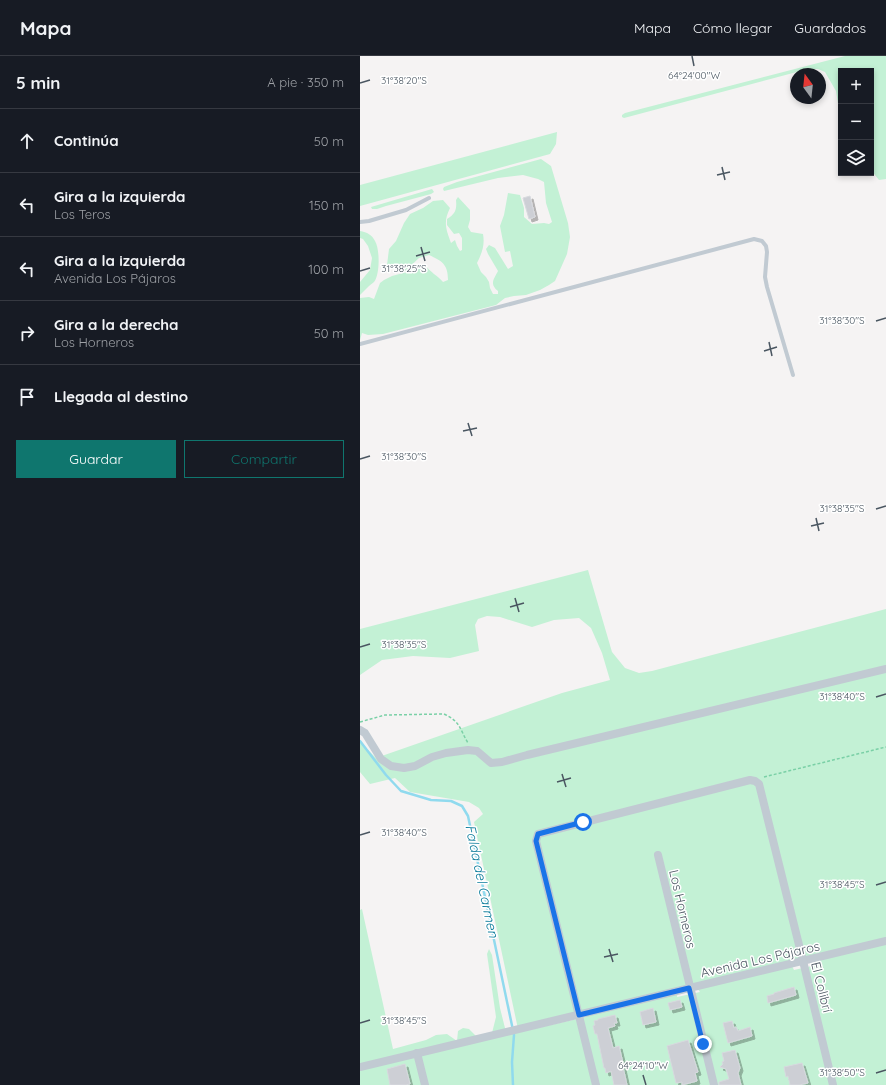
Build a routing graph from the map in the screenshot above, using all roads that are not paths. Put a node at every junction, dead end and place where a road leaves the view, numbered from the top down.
1 (429, 198) dead end
2 (360, 222) edge
3 (360, 344) edge
4 (793, 375) dead end
5 (886, 669) edge
6 (360, 730) edge
7 (658, 856) dead end
8 (886, 941) edge
9 (803, 961) junction
10 (689, 988) junction
11 (579, 1015) junction
12 (417, 1053) junction
13 (360, 1067) edge
14 (425, 1085) edge
15 (596, 1085) edge
16 (714, 1085) edge
17 (833, 1085) edge

1 - 2 lane
3 - 4 lane
5 - 6 street
7 - 10 street, Los Horneros
8 - 9 street, Avenida Los Pájaros
9 - 10 street, Avenida Los Pájaros
9 - 11 street, El Colibrí
9 - 17 street, El Colibrí
10 - 11 street, Avenida Los Pájaros
10 - 16 street, Los Horneros
11 - 12 street, Avenida Los Pájaros
11 - 15 street
12 - 13 street, Avenida Los Pájaros
12 - 14 street

